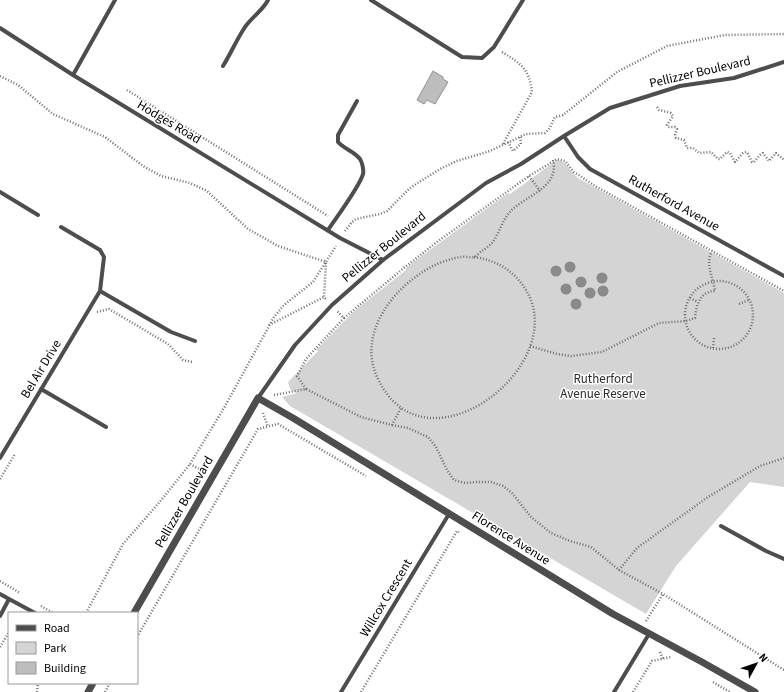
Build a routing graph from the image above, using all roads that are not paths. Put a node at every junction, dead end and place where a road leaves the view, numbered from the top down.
1 (115, 0) edge
2 (268, 0) edge
3 (371, 0) edge
4 (523, 0) edge
5 (0, 28) edge
6 (784, 62) edge
7 (223, 66) dead end
8 (73, 75) junction
9 (357, 101) dead end
10 (564, 136) junction
11 (0, 192) edge
12 (38, 215) dead end
13 (61, 227) dead end
14 (328, 230) junction
15 (383, 260) junction
16 (784, 276) edge
17 (100, 291) junction
18 (195, 341) dead end
19 (41, 389) junction
20 (258, 398) junction
21 (106, 427) dead end
22 (0, 458) edge
23 (449, 514) junction
24 (721, 526) dead end
25 (784, 558) edge
26 (0, 594) edge
27 (9, 599) junction
28 (33, 612) edge
29 (135, 612) edge
30 (0, 616) edge
31 (649, 634) junction
32 (342, 692) edge
33 (614, 692) edge
34 (755, 692) edge

1 - 8 street
2 - 7 street
3 - 4 street
5 - 8 street, Hodges Road
6 - 10 street, Pellizzer Boulevard
8 - 14 street, Hodges Road
9 - 14 street
10 - 15 street, Pellizzer Boulevard
10 - 16 street, Rutherford Avenue
11 - 12 street
13 - 17 street, Bel Air Drive
14 - 15 street, Hodges Road
15 - 20 street, Pellizzer Boulevard
17 - 18 street
17 - 19 street, Bel Air Drive
19 - 21 street
19 - 22 street, Bel Air Drive
20 - 23 street, Florence Avenue
20 - 29 street, Pellizzer Boulevard
23 - 31 street, Florence Avenue
23 - 32 street, Willcox Crescent
24 - 25 street
26 - 27 street
27 - 28 street
27 - 30 street
31 - 33 street
31 - 34 street, Florence Avenue

